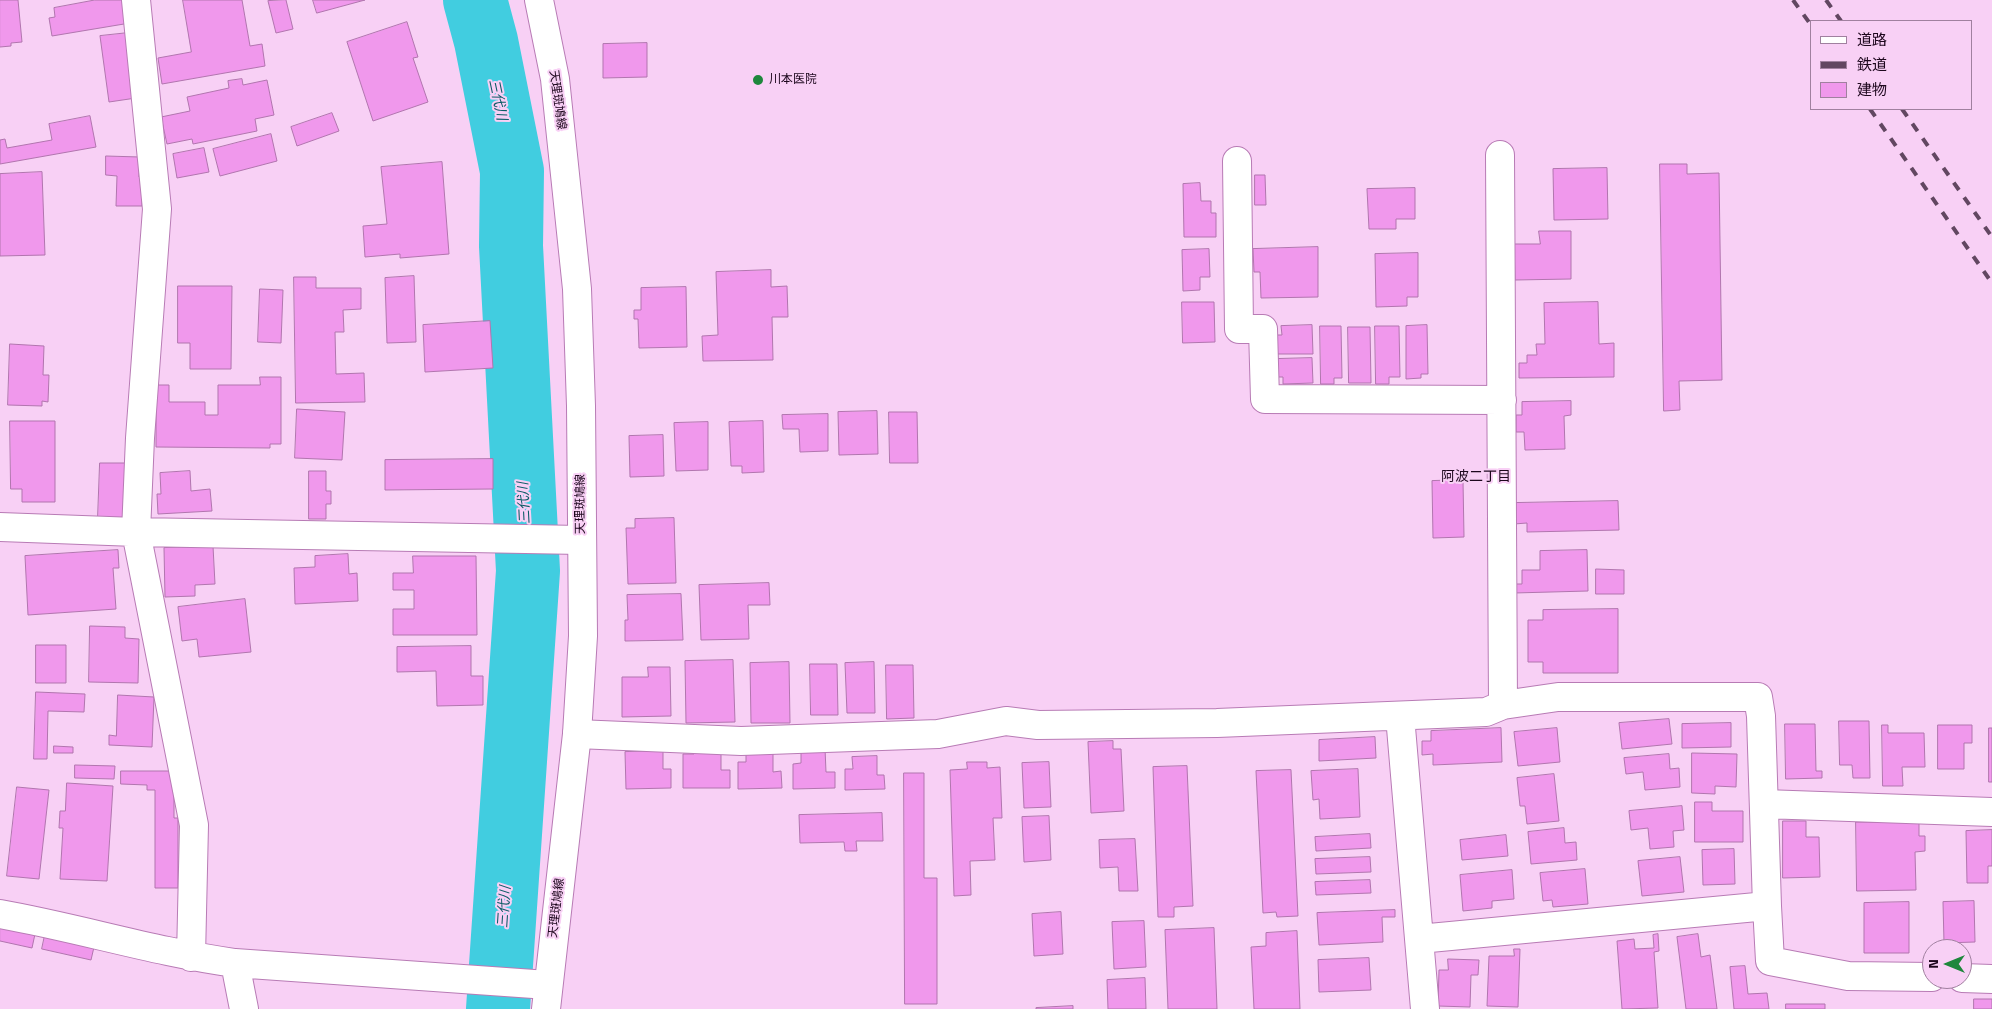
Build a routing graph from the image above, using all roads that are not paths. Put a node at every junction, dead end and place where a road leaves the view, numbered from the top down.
1 (136, 0) edge
2 (539, 0) edge
3 (1500, 155) dead end
4 (1237, 161) dead end
5 (1502, 400) junction
6 (0, 527) edge
7 (136, 532) junction
8 (582, 540) junction
9 (1504, 705) junction
10 (1400, 716) junction
11 (577, 734) junction
12 (1764, 804) junction
13 (1992, 812) edge
14 (1767, 906) junction
15 (0, 914) edge
16 (1419, 939) junction
17 (192, 957) junction
18 (235, 963) junction
19 (1922, 978) edge
20 (1972, 978) edge
21 (1992, 979) edge
22 (547, 997) edge
23 (244, 1009) edge
24 (1425, 1009) edge

1 - 7 street
2 - 8 street, 天理斑鳩線
3 - 5 street
4 - 5 street
5 - 9 street
6 - 7 street
7 - 8 street
7 - 17 street
8 - 11 street, 天理斑鳩線
9 - 10 street
9 - 12 street
10 - 11 street
10 - 16 street
11 - 22 street, 天理斑鳩線
12 - 13 street
12 - 14 street
14 - 16 street
14 - 19 street
15 - 17 street
16 - 24 street
17 - 18 street
18 - 22 street
18 - 23 street
20 - 21 street

